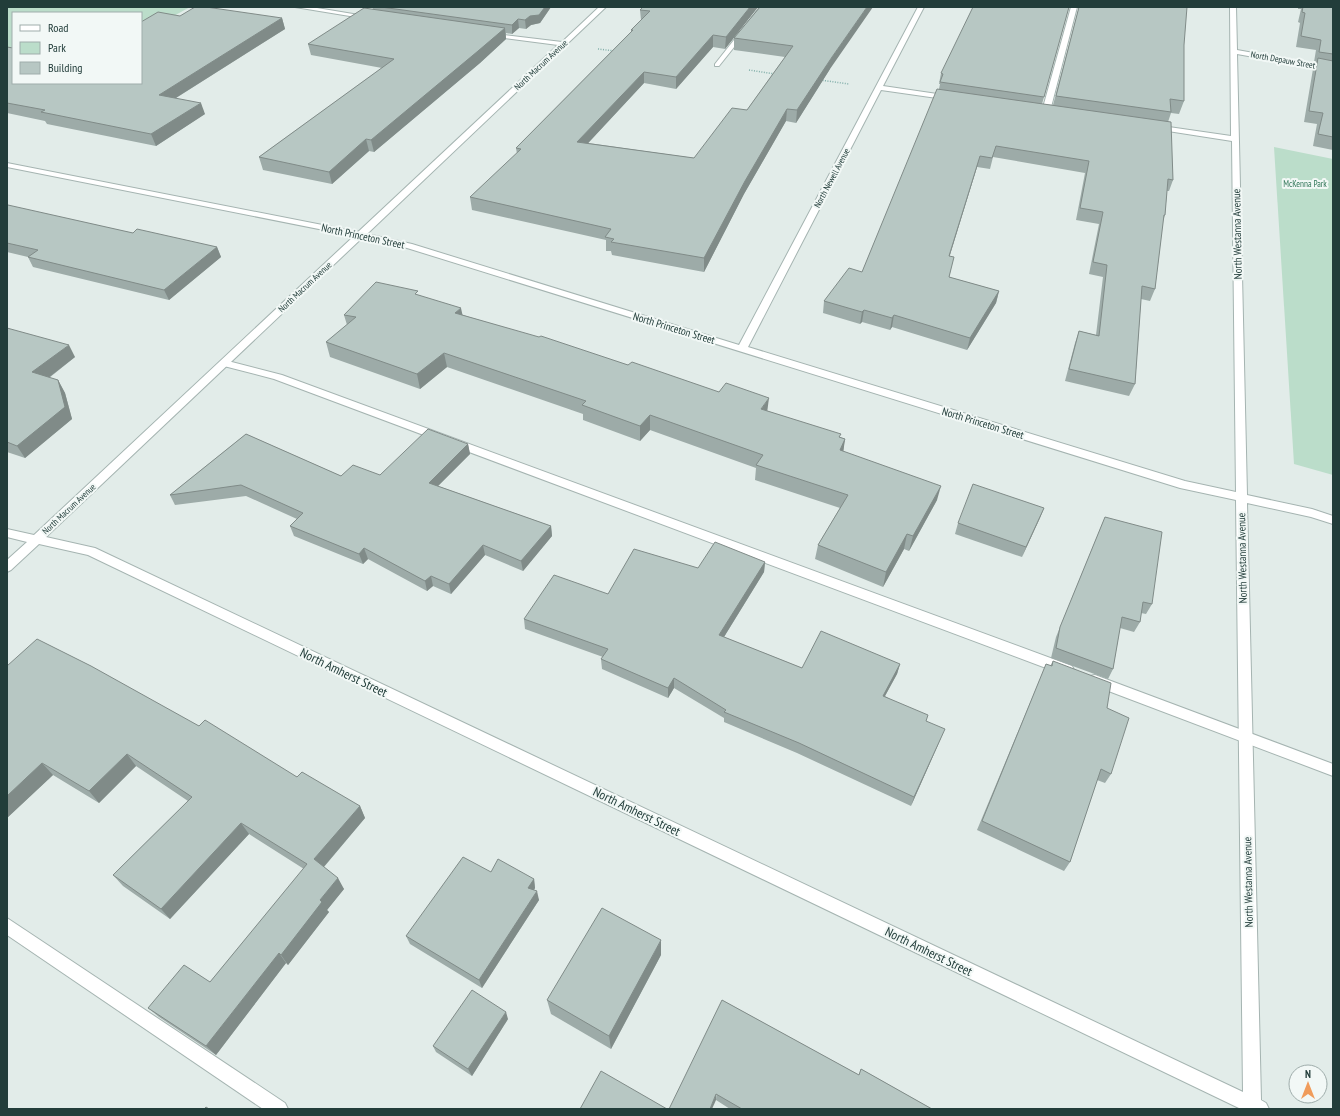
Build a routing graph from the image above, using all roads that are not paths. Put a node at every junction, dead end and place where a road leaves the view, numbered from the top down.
1 (298, 7) edge
2 (603, 7) edge
3 (763, 7) edge
4 (921, 7) edge
5 (1074, 7) edge
6 (1233, 7) edge
7 (376, 18) edge
8 (485, 33) edge
9 (564, 44) junction
10 (1233, 51) junction
11 (717, 65) dead end
12 (1333, 69) edge
13 (879, 88) junction
14 (963, 100) edge
15 (1046, 111) edge
16 (1148, 126) edge
17 (1235, 139) junction
18 (7, 165) edge
19 (361, 235) junction
20 (742, 349) junction
21 (224, 363) junction
22 (1241, 498) junction
23 (1333, 520) edge
24 (7, 533) edge
25 (37, 539) junction
26 (7, 567) edge
27 (1246, 736) junction
28 (1333, 770) edge
29 (7, 926) edge
30 (1255, 1108) edge
31 (279, 1109) edge

1 - 7 street
2 - 9 street, North Macrum Avenue
3 - 11 street
4 - 13 street, North Newell Avenue
5 - 15 street
6 - 10 street, North Westanna Avenue
8 - 9 street
9 - 19 street, North Macrum Avenue
10 - 12 street, North Depauw Street
10 - 17 street, North Westanna Avenue
13 - 14 street
13 - 20 street, North Newell Avenue
16 - 17 street
17 - 22 street, North Westanna Avenue
18 - 19 street, North Princeton Street
19 - 20 street, North Princeton Street
19 - 21 street, North Macrum Avenue
20 - 22 street, North Princeton Street
21 - 25 street, North Macrum Avenue
21 - 27 street
22 - 23 street, North Princeton Street
22 - 27 street, North Westanna Avenue
24 - 25 street, North Amherst Street
25 - 26 street, North Macrum Avenue
25 - 30 street, North Amherst Street
27 - 28 street
27 - 30 street, North Westanna Avenue
29 - 31 street

